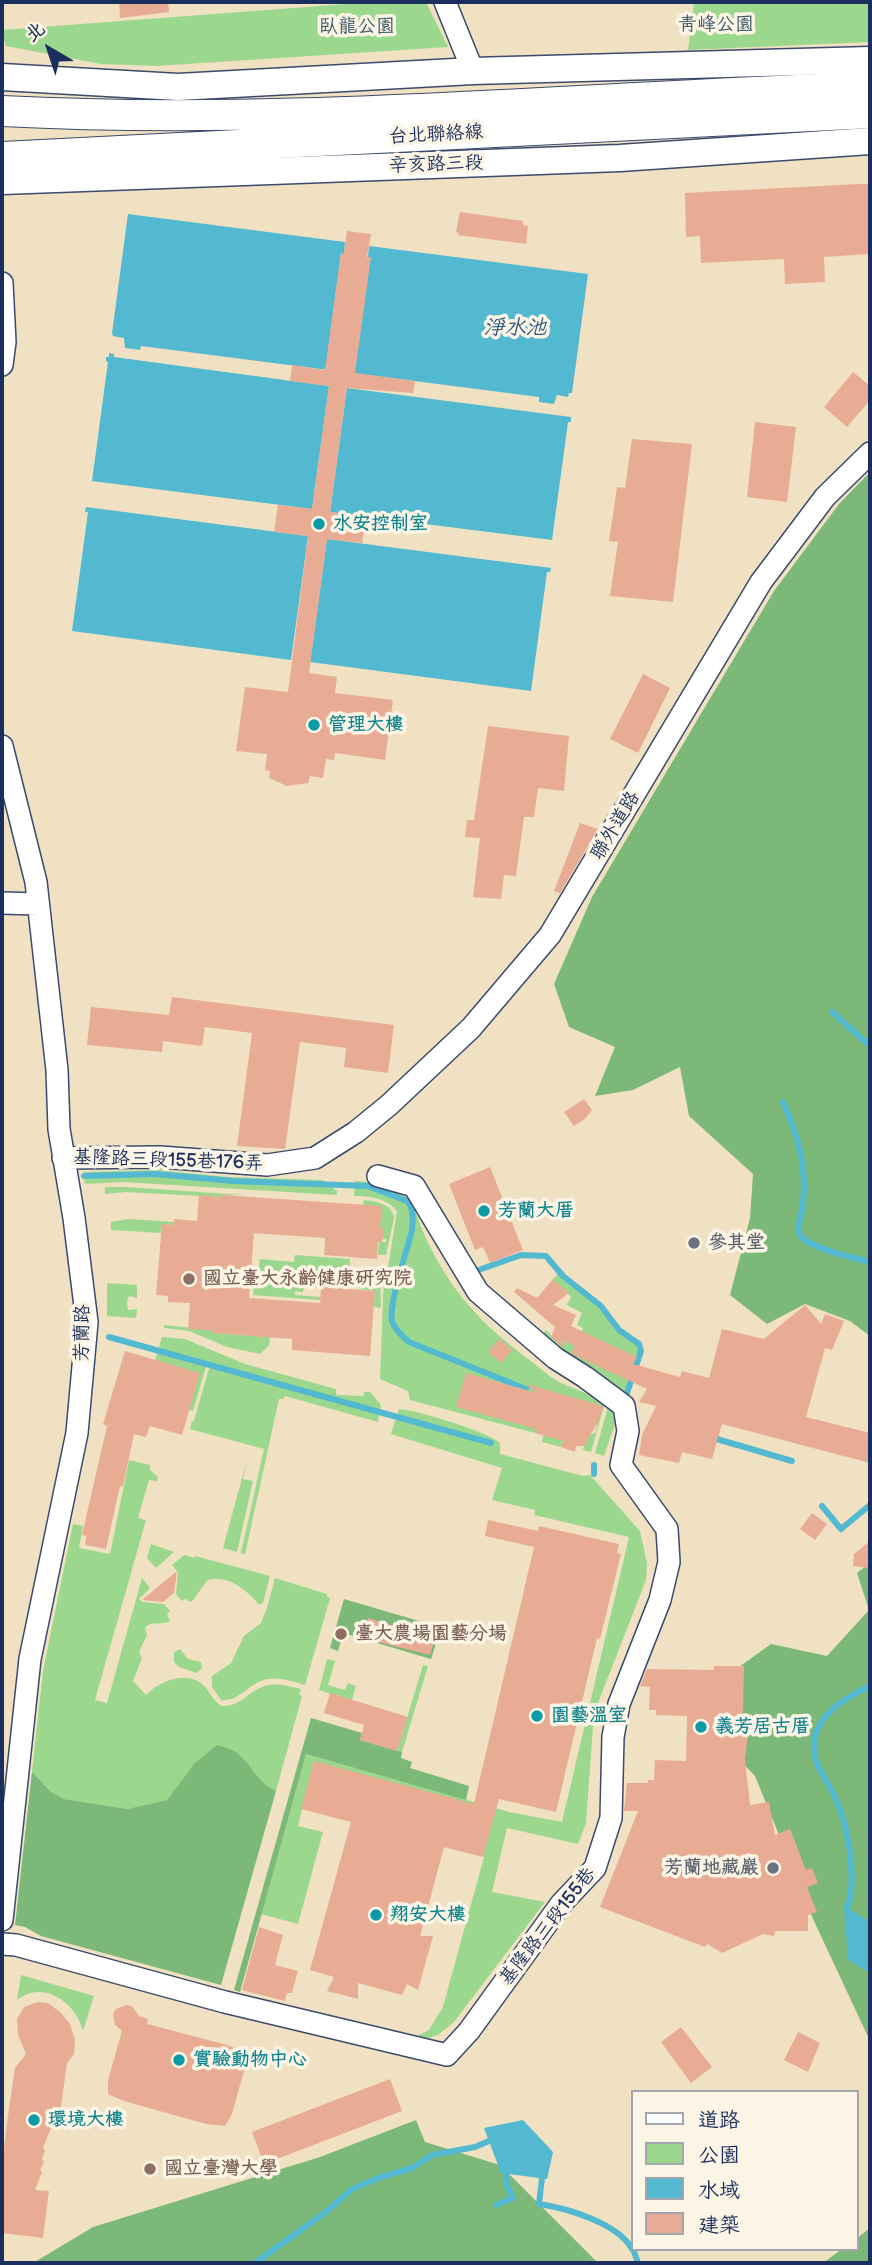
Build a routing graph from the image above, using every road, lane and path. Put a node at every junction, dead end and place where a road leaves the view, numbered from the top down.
1 (445, 2) edge
2 (870, 60) edge
3 (472, 71) junction
4 (2, 77) edge
5 (870, 87) edge
6 (781, 103) junction
7 (2, 111) edge
8 (870, 113) edge
9 (870, 141) edge
10 (2, 157) edge
11 (2, 181) edge
12 (2, 283) edge
13 (2, 365) edge
14 (870, 453) edge
15 (2, 746) edge
16 (2, 903) edge
17 (38, 904) junction
18 (63, 1158) junction
19 (315, 1158) joint
20 (378, 1176) dead end
21 (2, 1920) edge
22 (2, 1944) edge

1 - 3 street
2 - 3 main road
3 - 4 main road
5 - 6 highway, 台北聯絡線
6 - 7 highway, 台北聯絡線
6 - 8 highway, 台北聯絡線
6 - 10 highway, 台北聯絡線
9 - 11 main road, 辛亥路三段
12 - 13 street
14 - 19 street, 聯外道路
15 - 17 street, 芳蘭路
16 - 17 street
17 - 18 street, 芳蘭路
18 - 19 street, 基隆路三段155巷176弄
18 - 21 street, 芳蘭路
20 - 22 street, 基隆路三段155巷

